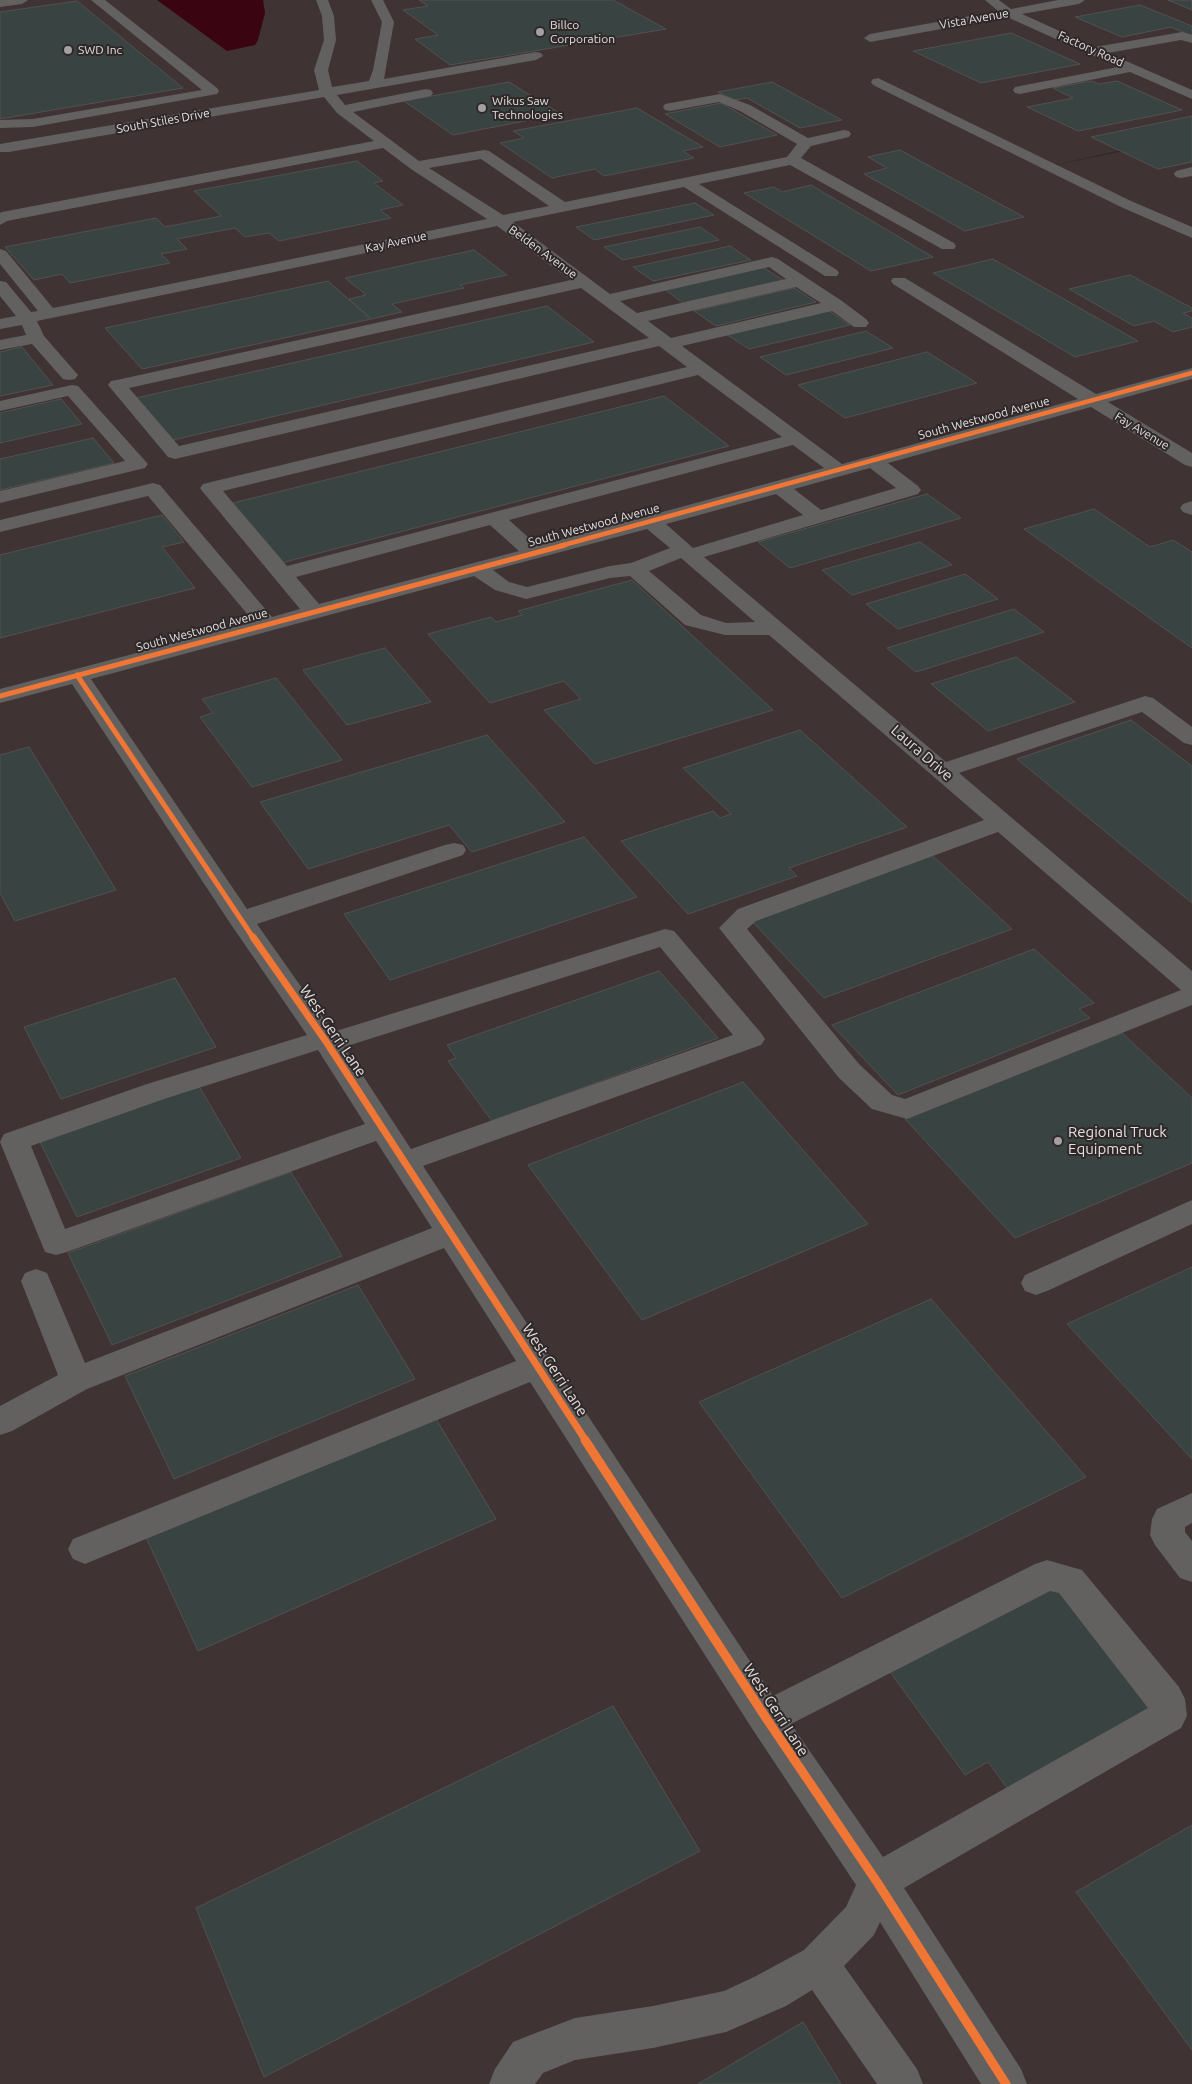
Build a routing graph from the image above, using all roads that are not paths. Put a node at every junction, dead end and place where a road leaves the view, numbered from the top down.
1 (22, 0) edge
2 (97, 0) edge
3 (322, 0) edge
4 (377, 0) edge
5 (991, 0) edge
6 (1079, 0) edge
7 (0, 3) edge
8 (1009, 13) junction
9 (870, 38) dead end
10 (1192, 38) edge
11 (1094, 51) junction
12 (536, 56) dead end
13 (1148, 59) dead end
14 (1127, 66) junction
15 (878, 82) dead end
16 (375, 84) junction
17 (1020, 90) dead end
18 (437, 91) dead end
19 (211, 92) junction
20 (327, 92) junction
21 (1192, 95) edge
22 (670, 107) dead end
23 (232, 109) junction
24 (342, 110) junction
25 (0, 124) edge
26 (844, 134) dead end
27 (386, 143) junction
28 (806, 143) junction
29 (0, 148) edge
30 (792, 160) junction
31 (416, 166) junction
32 (686, 182) junction
33 (563, 208) junction
34 (0, 220) edge
35 (501, 221) junction
36 (1192, 234) edge
37 (948, 246) dead end
38 (0, 254) edge
39 (831, 272) dead end
40 (799, 280) junction
41 (899, 280) dead end
42 (585, 282) junction
43 (0, 286) edge
44 (608, 299) junction
45 (836, 306) junction
46 (49, 314) junction
47 (28, 318) junction
48 (635, 319) junction
49 (860, 323) dead end
50 (0, 324) edge
51 (36, 338) junction
52 (666, 342) junction
53 (0, 345) edge
54 (701, 369) junction
55 (1192, 373) edge
56 (70, 375) dead end
57 (1092, 400) junction
58 (0, 406) edge
59 (796, 439) junction
60 (872, 460) junction
61 (1192, 461) edge
62 (837, 469) junction
63 (778, 486) junction
64 (0, 497) edge
65 (818, 517) junction
66 (494, 518) junction
67 (651, 522) junction
68 (0, 526) edge
69 (687, 552) junction
70 (534, 553) junction
71 (476, 568) junction
72 (635, 569) junction
73 (282, 574) junction
74 (314, 612) junction
75 (267, 624) junction
76 (775, 628) junction
77 (77, 675) junction
78 (0, 696) edge
79 (1192, 738) edge
80 (943, 771) junction
81 (1001, 822) junction
82 (454, 850) dead end
83 (240, 920) junction
84 (1186, 971) edge
85 (1192, 995) edge
86 (326, 1041) junction
87 (383, 1128) junction
88 (404, 1162) junction
89 (1192, 1211) edge
90 (451, 1233) junction
91 (36, 1281) dead end
92 (1036, 1283) dead end
93 (537, 1366) junction
94 (76, 1380) junction
95 (0, 1422) edge
96 (1192, 1507) edge
97 (84, 1549) dead end
98 (1192, 1567) edge
99 (766, 1718) junction
100 (876, 1882) junction
101 (818, 1964) junction
102 (510, 2084) edge
103 (902, 2084) edge
104 (1006, 2084) edge

1 - 7 street
2 - 19 street
3 - 20 street, Belden Avenue
4 - 16 street
5 - 8 street, Factory Road
6 - 8 street, Vista Avenue
8 - 9 street, Vista Avenue
8 - 11 street, Factory Road
10 - 11 street
11 - 14 street, Factory Road
12 - 16 street, South Stiles Drive
13 - 14 street
14 - 17 street
14 - 21 street, Factory Road
15 - 36 street
16 - 20 street, South Stiles Drive
18 - 24 street
19 - 23 street
19 - 25 street
20 - 23 street, South Stiles Drive
20 - 24 street, Belden Avenue
22 - 28 street
23 - 29 street, South Stiles Drive
24 - 27 street, Belden Avenue
26 - 28 street
27 - 31 street, Belden Avenue
27 - 34 street
28 - 30 street
30 - 32 street, Kay Avenue
30 - 37 street
31 - 33 street
31 - 35 street, Belden Avenue
32 - 33 street, Kay Avenue
32 - 39 street
33 - 35 street, Kay Avenue
35 - 42 street, Belden Avenue
35 - 46 street, Kay Avenue
38 - 46 street
40 - 44 street
40 - 45 street
40 - 48 street
41 - 57 street, Fay Avenue
42 - 44 street, Belden Avenue
42 - 52 street
43 - 47 street
44 - 48 street, Belden Avenue
45 - 49 street
45 - 52 street
46 - 47 street, Kay Avenue
47 - 50 street, Kay Avenue
47 - 51 street
48 - 52 street, Belden Avenue
51 - 53 street
51 - 56 street
52 - 54 street, Belden Avenue
54 - 59 street, Belden Avenue
54 - 73 street
55 - 57 street, South Westwood Avenue
57 - 60 street, South Westwood Avenue
57 - 61 street, Fay Avenue
58 - 64 street
59 - 62 street, Belden Avenue
59 - 66 street
60 - 62 street, South Westwood Avenue
60 - 65 street
62 - 63 street, South Westwood Avenue
63 - 65 street
63 - 67 street, South Westwood Avenue
65 - 69 street
66 - 70 street
66 - 73 street
67 - 69 street, Laura Drive
67 - 70 street, South Westwood Avenue
68 - 75 street
69 - 72 street
69 - 76 street, Laura Drive
70 - 71 street, South Westwood Avenue
71 - 72 street
71 - 74 street, South Westwood Avenue
72 - 76 street
73 - 74 street
74 - 75 street, South Westwood Avenue
75 - 77 street, South Westwood Avenue
76 - 80 street, Laura Drive
77 - 78 street, South Westwood Avenue
77 - 83 street, West Gerri Lane
79 - 80 street
80 - 81 street, Laura Drive
81 - 84 street, Laura Drive
81 - 85 street
82 - 83 street
83 - 86 street, West Gerri Lane
86 - 87 street, West Gerri Lane
86 - 87 street
86 - 88 street
87 - 88 street, West Gerri Lane
88 - 90 street, West Gerri Lane
89 - 92 street
90 - 93 street, West Gerri Lane
90 - 94 street
91 - 94 street
93 - 97 street
93 - 99 street, West Gerri Lane
94 - 95 street
96 - 98 street
99 - 100 street, West Gerri Lane
99 - 100 street
100 - 101 street
100 - 104 street, West Gerri Lane
101 - 102 street
101 - 103 street

